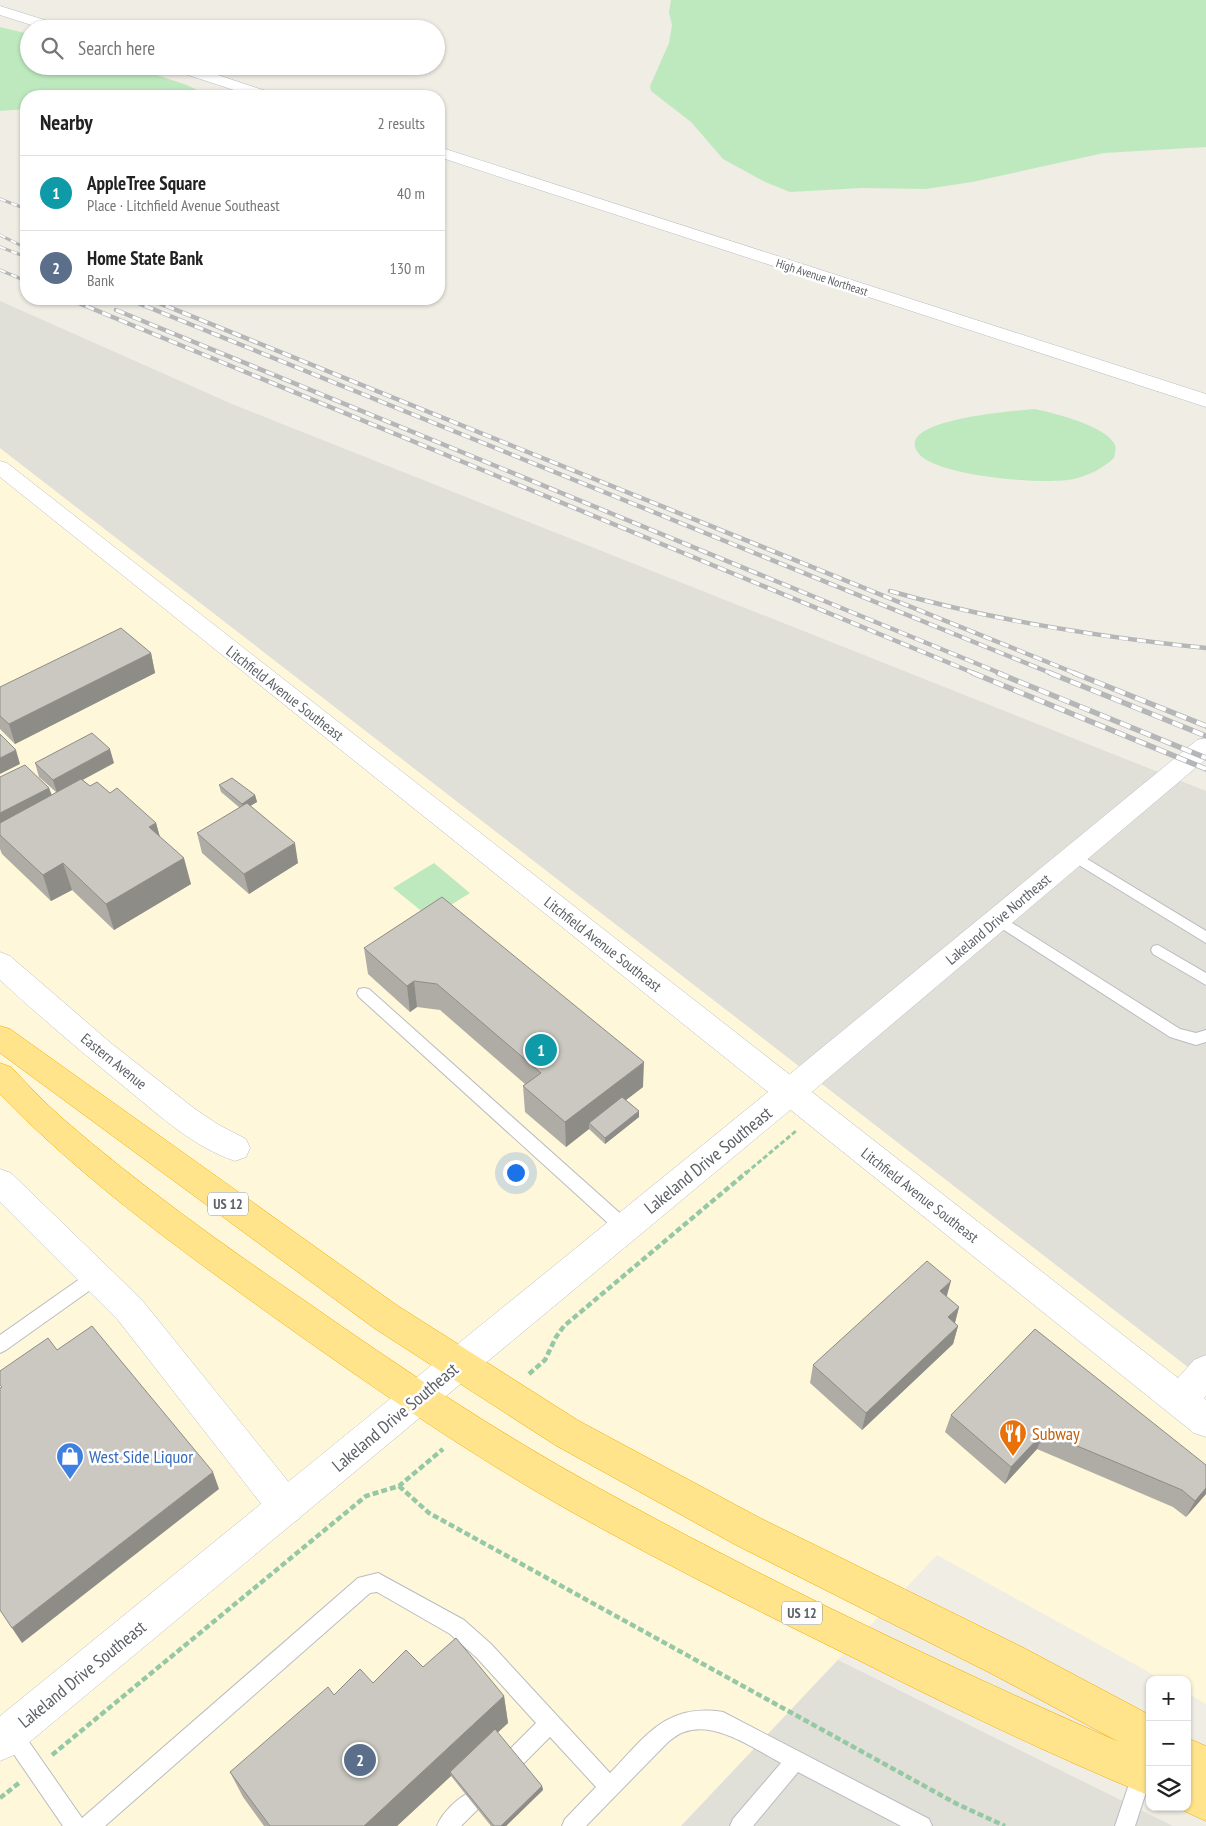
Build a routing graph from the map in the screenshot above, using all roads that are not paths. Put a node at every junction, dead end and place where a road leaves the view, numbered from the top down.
1 (0, 10) edge
2 (31, 20) edge
3 (202, 75) edge
4 (248, 90) edge
5 (445, 154) edge
6 (1206, 402) edge
7 (0, 467) edge
8 (1206, 746) edge
9 (1074, 856) junction
10 (998, 919) junction
11 (1206, 938) edge
12 (1158, 950) dead end
13 (0, 963) edge
14 (1206, 980) edge
15 (364, 993) dead end
16 (1206, 1036) edge
17 (0, 1037) edge
18 (0, 1075) edge
19 (801, 1102) junction
20 (235, 1148) dead end
21 (0, 1182) edge
22 (625, 1228) junction
23 (97, 1276) junction
24 (0, 1345) edge
25 (459, 1365) junction
26 (1206, 1371) edge
27 (418, 1399) junction
28 (1180, 1400) junction
29 (1206, 1421) edge
30 (286, 1507) junction
31 (550, 1723) junction
32 (1146, 1735) edge
33 (5, 1737) edge
34 (515, 1758) edge
35 (792, 1758) junction
36 (1191, 1760) edge
37 (1206, 1768) edge
38 (1146, 1774) edge
39 (609, 1787) junction
40 (1191, 1794) edge
41 (1206, 1801) edge
42 (471, 1802) edge
43 (911, 1823) edge
44 (75, 1826) edge
45 (88, 1826) edge
46 (447, 1826) edge
47 (572, 1826) edge
48 (740, 1826) edge
49 (1125, 1826) edge

1 - 2 street
3 - 4 street
5 - 6 street, High Avenue Northeast
7 - 19 street, Litchfield Avenue Southeast
8 - 9 street, Lakeland Drive Northeast
9 - 10 street, Lakeland Drive Northeast
9 - 11 lane
10 - 16 lane
10 - 19 street, Lakeland Drive Northeast
12 - 14 lane
13 - 20 street, Eastern Avenue
15 - 22 lane
17 - 25 highway, US 12 / US 12
18 - 27 highway, US 12 / US 12
19 - 22 street, Lakeland Drive Southeast
19 - 28 street, Litchfield Avenue Southeast
21 - 23 street
22 - 25 street, Lakeland Drive Southeast
23 - 24 lane
23 - 30 street
25 - 27 street, Lakeland Drive Southeast
25 - 32 highway, US 12 / US 12
26 - 28 street
27 - 30 street, Lakeland Drive Southeast
27 - 38 highway, US 12 / US 12
28 - 29 street, Litchfield Avenue Southeast
30 - 33 street, Lakeland Drive Southeast
31 - 34 lane
31 - 39 lane
31 - 45 lane
33 - 44 lane
35 - 39 lane
35 - 43 lane
35 - 48 lane
36 - 37 highway
38 - 49 lane
39 - 47 lane
40 - 41 highway
42 - 46 lane

